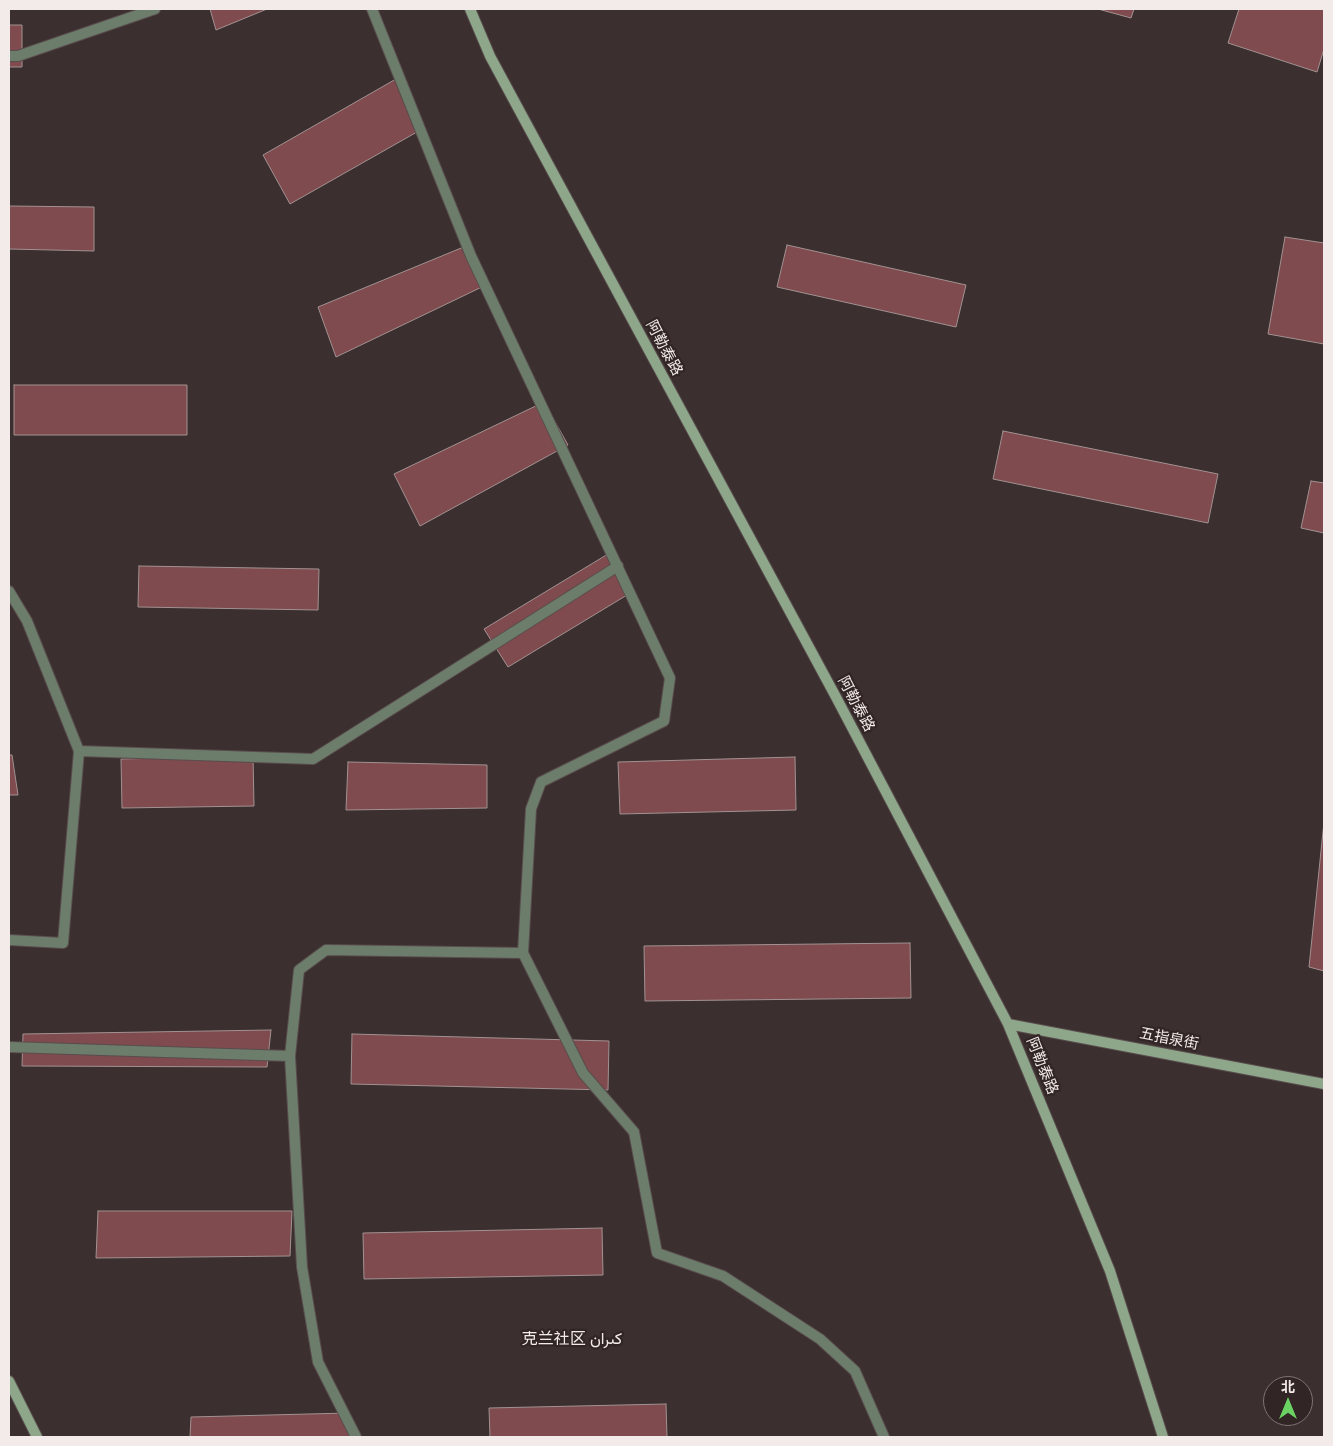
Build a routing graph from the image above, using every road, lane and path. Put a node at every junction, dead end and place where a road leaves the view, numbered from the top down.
1 (155, 9) edge
2 (372, 9) edge
3 (470, 9) edge
4 (9, 56) edge
5 (618, 566) junction
6 (9, 592) edge
7 (79, 751) junction
8 (9, 940) edge
9 (523, 953) junction
10 (1008, 1024) junction
11 (9, 1047) edge
12 (290, 1056) junction
13 (1324, 1084) edge
14 (9, 1381) edge
15 (37, 1437) edge
16 (356, 1437) edge
17 (884, 1437) edge
18 (1164, 1437) edge

1 - 4 street
2 - 5 street
3 - 10 street, 阿勒泰路
5 - 7 street
5 - 9 street
6 - 7 street
7 - 8 street
9 - 12 street
9 - 17 street
10 - 13 street, 五指泉街
10 - 18 street, 阿勒泰路
11 - 12 street
12 - 16 street
14 - 15 street

